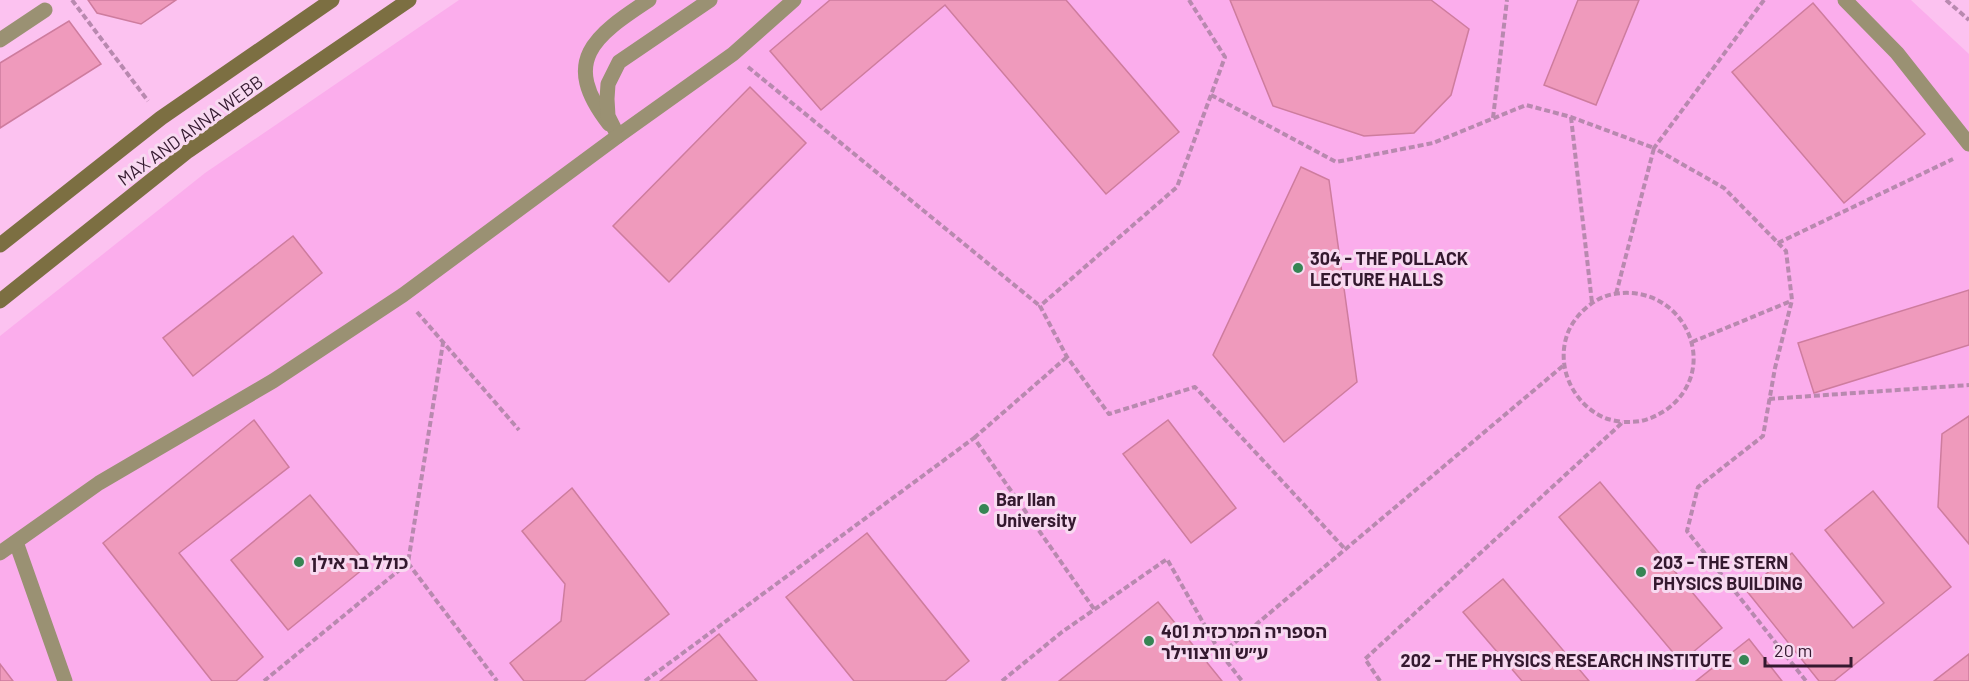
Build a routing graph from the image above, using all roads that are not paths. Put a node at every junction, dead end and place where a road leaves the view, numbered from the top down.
1 (332, 0) edge
2 (409, 0) edge
3 (650, 0) edge
4 (710, 0) edge
5 (794, 0) edge
6 (1845, 0) edge
7 (45, 10) dead end
8 (0, 40) edge
9 (618, 136) junction
10 (1969, 144) edge
11 (0, 245) edge
12 (0, 301) edge
13 (16, 542) junction
14 (0, 553) edge
15 (65, 681) edge

1 - 11 street, MAX AND ANNA WEBB
2 - 12 street, MAX AND ANNA WEBB
3 - 9 street
4 - 9 street
5 - 9 street
6 - 10 street
7 - 8 street
9 - 13 street
13 - 14 street
13 - 15 street

